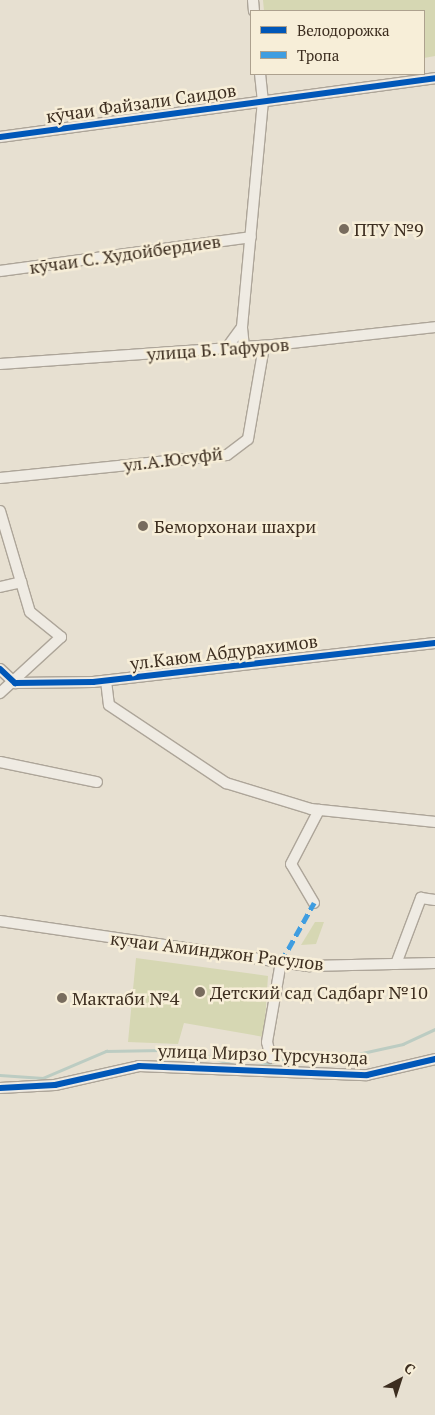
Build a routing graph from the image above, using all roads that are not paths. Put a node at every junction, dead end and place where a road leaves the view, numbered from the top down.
1 (260, 75) edge
2 (435, 78) edge
3 (263, 102) junction
4 (0, 137) edge
5 (251, 237) junction
6 (0, 271) edge
7 (242, 327) junction
8 (435, 327) edge
9 (264, 346) junction
10 (244, 347) junction
11 (226, 349) junction
12 (0, 364) edge
13 (0, 478) edge
14 (0, 511) edge
15 (21, 582) junction
16 (0, 587) edge
17 (435, 643) edge
18 (0, 669) edge
19 (106, 681) junction
20 (15, 683) junction
21 (0, 693) edge
22 (0, 762) edge
23 (97, 782) dead end
24 (319, 810) junction
25 (435, 822) edge
26 (435, 900) edge
27 (314, 903) dead end
28 (0, 921) edge
29 (281, 962) junction
30 (435, 963) edge
31 (396, 964) junction
32 (271, 1058) dead end
33 (435, 1059) edge
34 (0, 1088) edge

1 - 3 street
2 - 3 street, кӯчаи Файзали Саидов
3 - 4 street, кӯчаи Файзали Саидов
3 - 5 street
5 - 6 street, кӯчаи С. Худойбердиев
5 - 7 street
7 - 10 street
7 - 11 street
8 - 9 street, улица Б. Гафуров
9 - 10 street, улица Б. Гафуров
9 - 13 street, ул.А.Юсуфй
10 - 11 street, улица Б. Гафуров
11 - 12 street, улица Б. Гафуров
14 - 15 street
15 - 16 street
15 - 20 street
17 - 19 street, ул.Каюм Абдурахимов
18 - 20 street
19 - 20 street, ул.Каюм Абдурахимов
19 - 24 street
20 - 21 street
22 - 23 street
24 - 25 street
24 - 27 street
26 - 31 street
28 - 29 street, кучаи Аминджон Расулов
29 - 31 street, кучаи Аминджон Расулов
29 - 32 street
30 - 31 street, кучаи Аминджон Расулов
33 - 34 street, улица Мирзо Турсунзода

